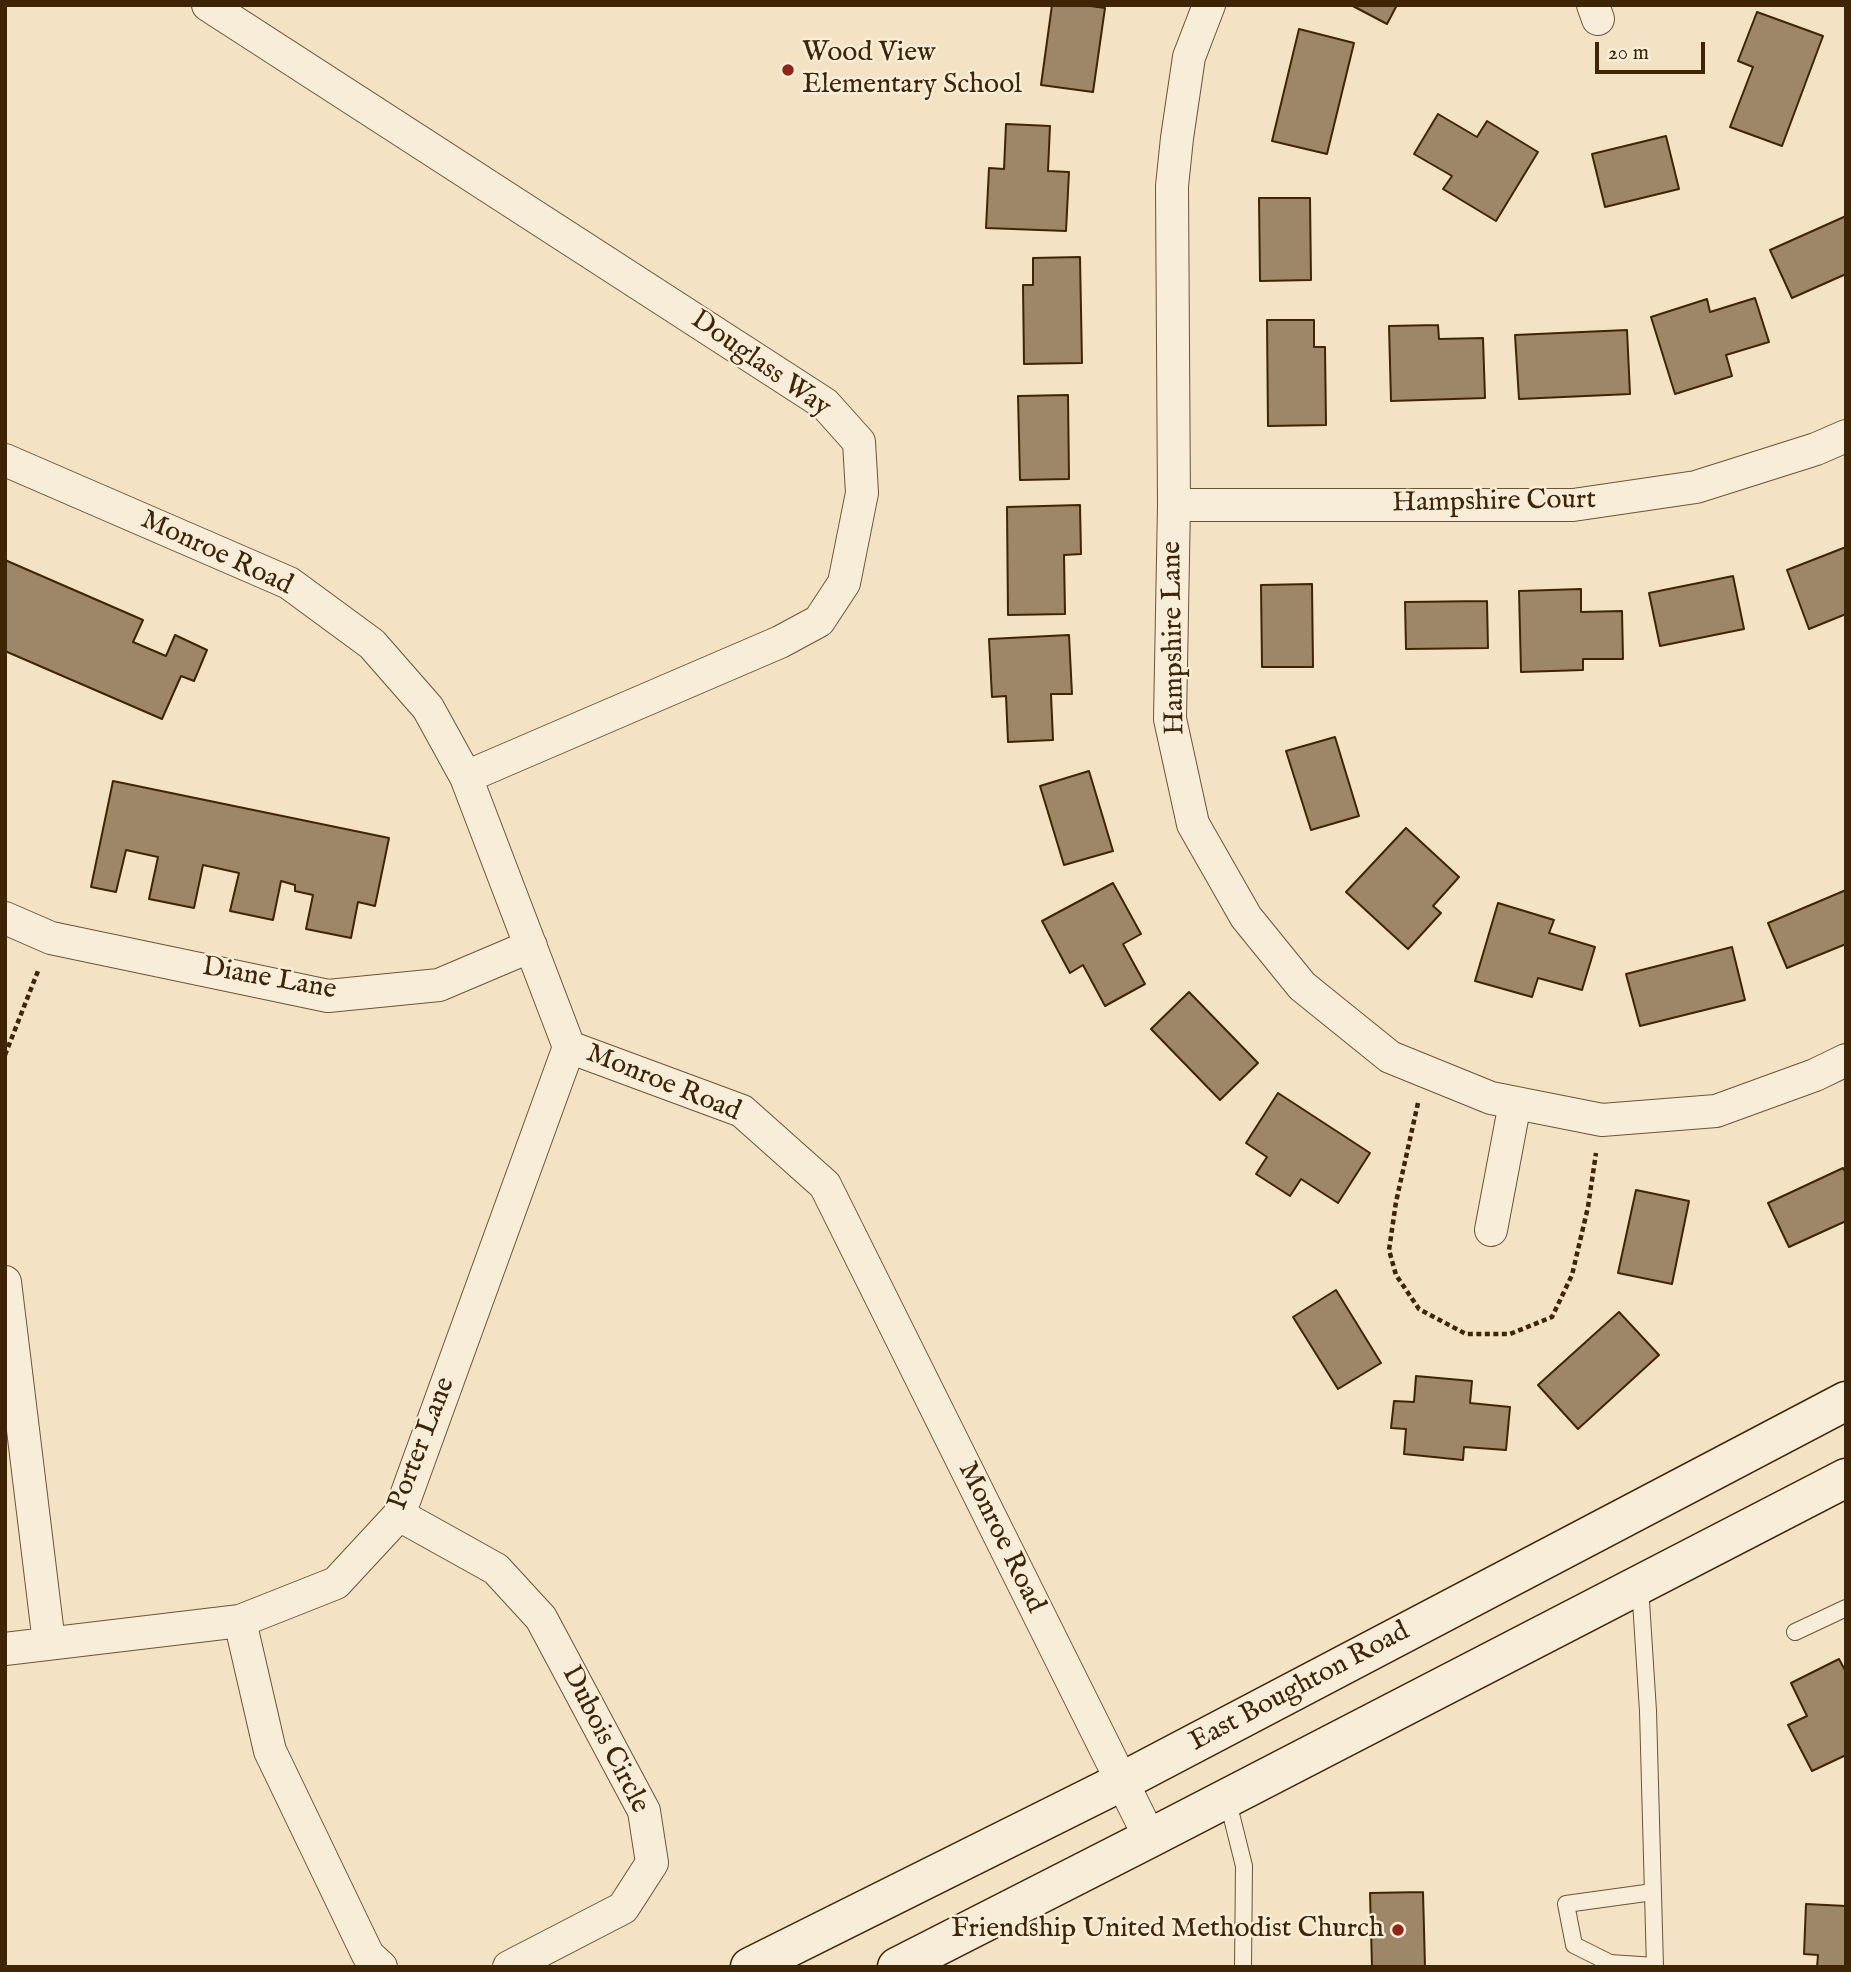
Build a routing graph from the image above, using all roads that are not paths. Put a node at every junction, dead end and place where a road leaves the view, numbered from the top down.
1 (208, 5) edge
2 (1209, 5) edge
3 (1846, 436) edge
4 (5, 460) edge
5 (1174, 505) junction
6 (466, 777) junction
7 (5, 918) edge
8 (531, 946) junction
9 (569, 1047) junction
10 (1846, 1060) edge
11 (1515, 1103) junction
12 (1491, 1230) dead end
13 (5, 1282) edge
14 (1846, 1401) edge
15 (1846, 1478) edge
16 (399, 1515) junction
17 (1640, 1586) junction
18 (1846, 1608) edge
19 (240, 1621) junction
20 (1795, 1632) dead end
21 (49, 1643) junction
22 (5, 1648) edge
23 (1121, 1782) junction
24 (1227, 1798) junction
25 (1150, 1838) junction
26 (1653, 1892) junction
27 (1655, 1966) edge
28 (382, 1967) edge
29 (509, 1967) edge
30 (750, 1967) edge
31 (897, 1967) edge
32 (1243, 1967) edge

1 - 6 street, Douglass Way
2 - 5 street, Hampshire Lane
3 - 5 street, Hampshire Court
4 - 6 street, Monroe Road
5 - 11 street, Hampshire Lane
6 - 8 street, Monroe Road
7 - 8 street, Diane Lane
8 - 9 street, Monroe Road
9 - 16 street, Porter Lane
9 - 23 street, Monroe Road
10 - 11 street, Hampshire Lane
11 - 12 street
13 - 21 street
14 - 23 main road, East Boughton Road
15 - 17 main road
16 - 19 street, Porter Lane
16 - 29 street, Dubois Circle
17 - 24 main road
17 - 26 lane
18 - 20 lane
19 - 21 street, Porter Lane
19 - 28 street
21 - 22 street, Porter Lane
23 - 25 street, Monroe Road
23 - 30 main road, East Boughton Road
24 - 25 main road
24 - 32 lane
25 - 31 main road
26 - 27 lane
26 - 27 lane

